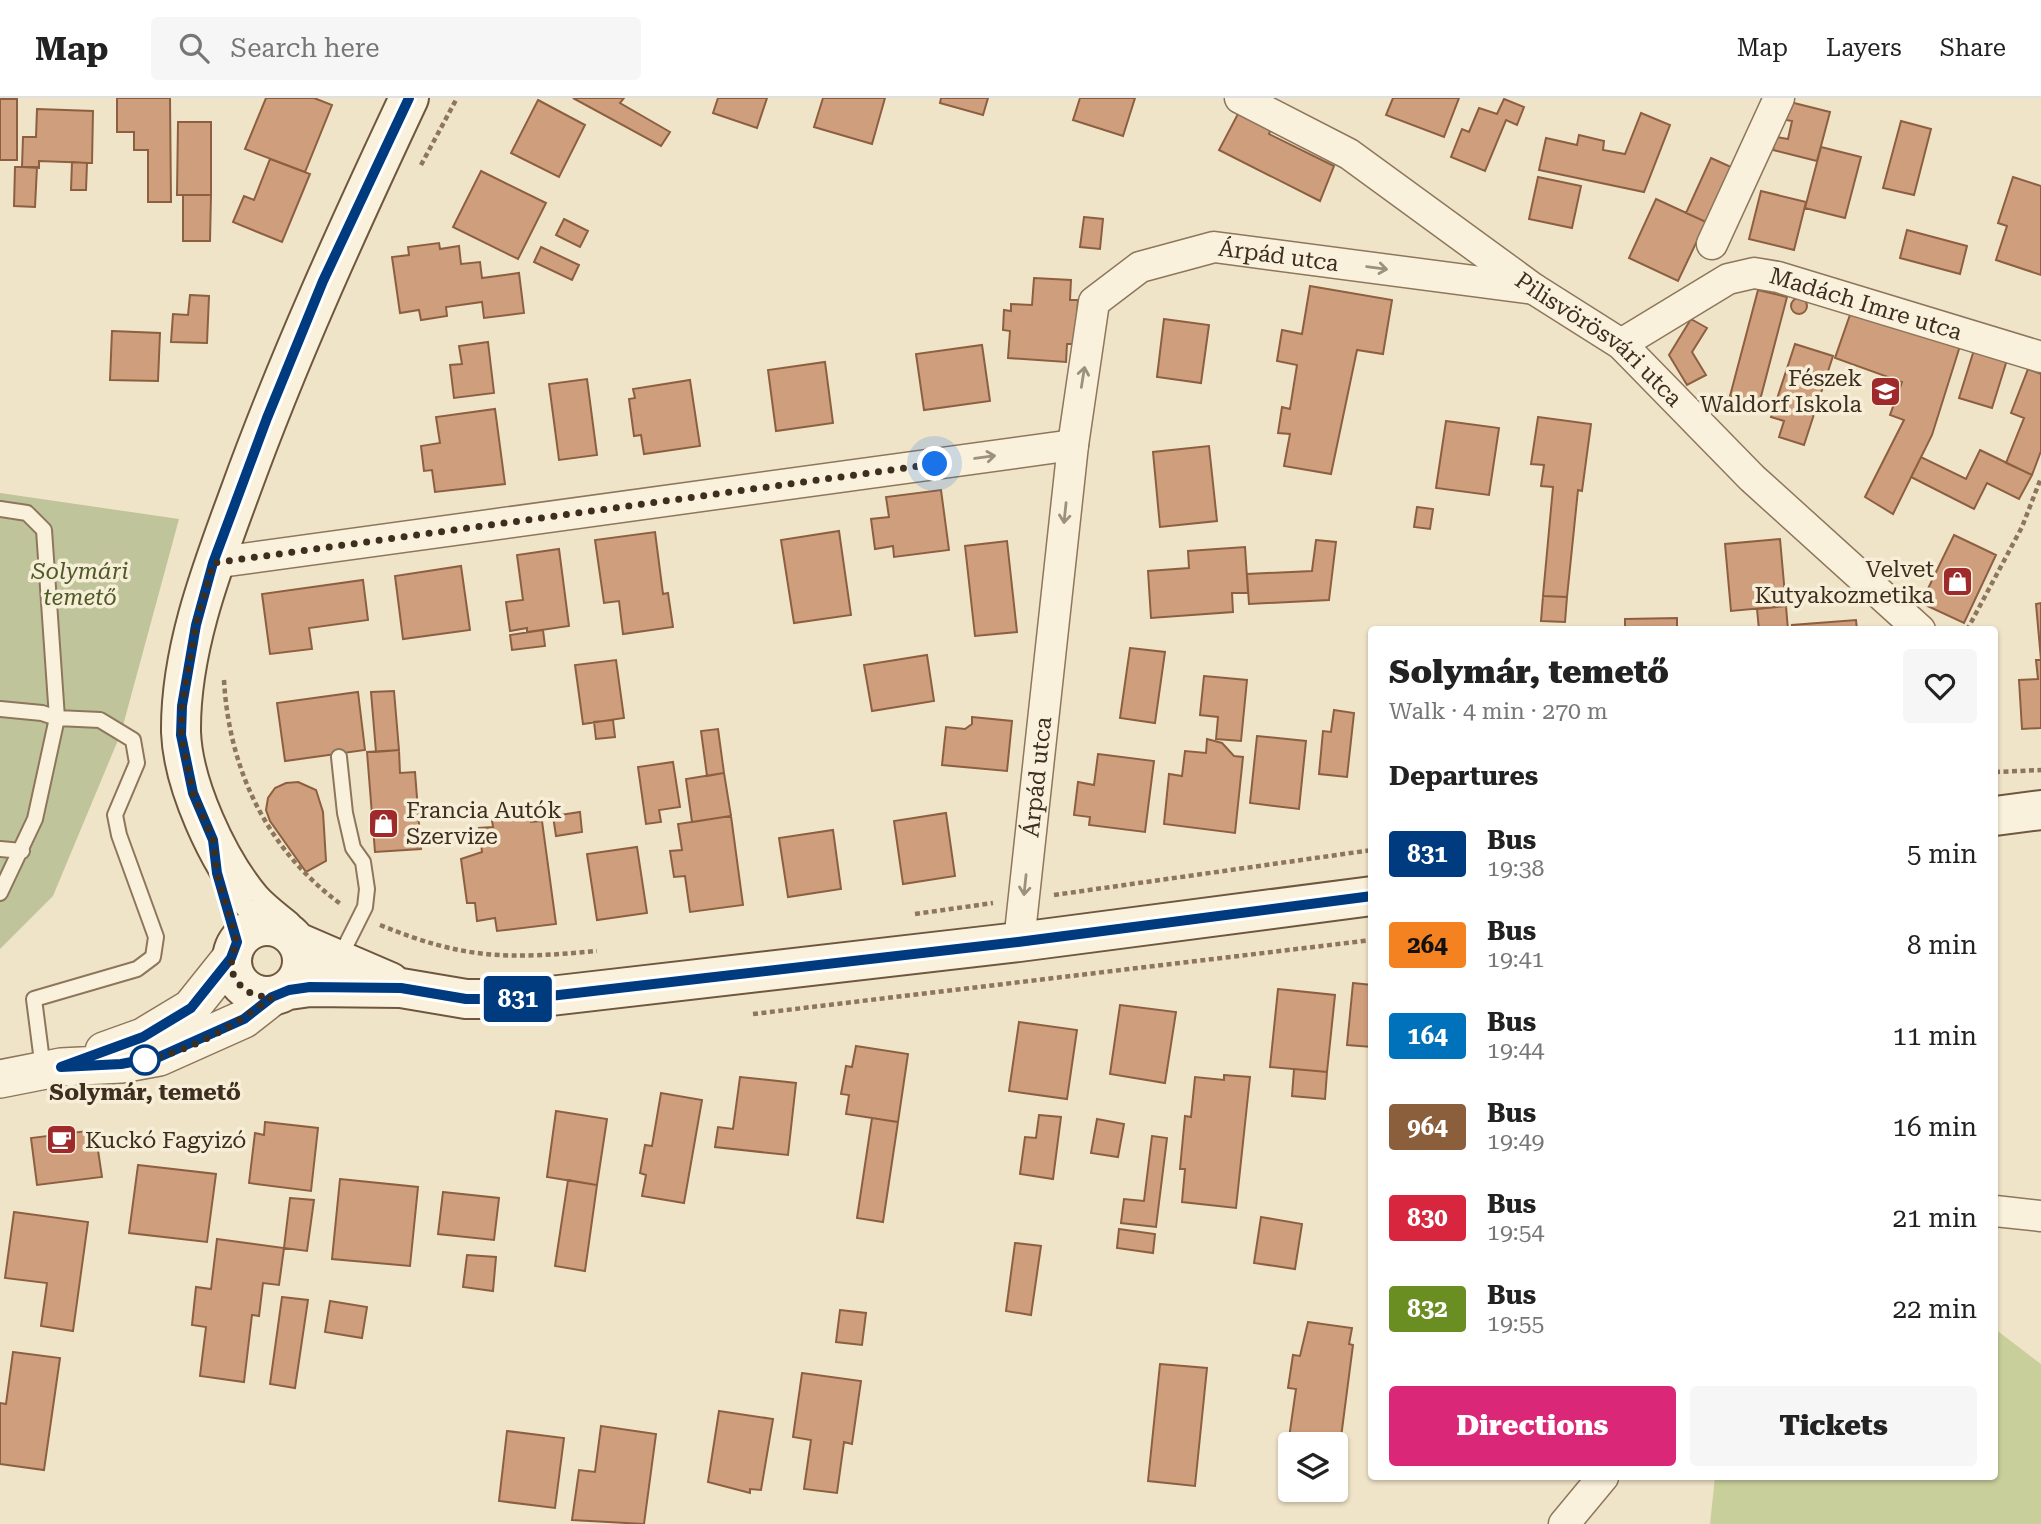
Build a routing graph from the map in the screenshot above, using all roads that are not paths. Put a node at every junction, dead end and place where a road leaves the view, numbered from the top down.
1 (409, 98) edge
2 (1240, 98) edge
3 (1779, 98) edge
4 (1712, 244) dead end
5 (1534, 289) junction
6 (1621, 344) junction
7 (2041, 357) edge
8 (1073, 445) junction
9 (0, 509) edge
10 (213, 563) junction
11 (1916, 626) edge
12 (0, 709) edge
13 (57, 718) junction
14 (339, 757) dead end
15 (2041, 810) edge
16 (1998, 816) edge
17 (213, 840) junction
18 (0, 849) edge
19 (22, 851) junction
20 (0, 893) edge
21 (1368, 897) edge
22 (290, 935) junction
23 (1018, 942) junction
24 (234, 950) junction
25 (338, 960) junction
26 (401, 988) junction
27 (281, 994) junction
28 (52, 1068) junction
29 (0, 1080) edge
30 (1998, 1211) edge
31 (2041, 1216) edge
32 (1601, 1480) edge
33 (1564, 1524) edge

1 - 10 main road
2 - 5 street, Pilisvörösvári utca
3 - 4 street
5 - 6 street, Pilisvörösvári utca
8 -> 5 street, Árpád utca
6 - 7 street, Madách Imre utca
6 - 11 street, Pilisvörösvári utca
10 -> 8 street
8 -> 23 street, Árpád utca
9 - 13 lane
10 - 17 main road
12 - 13 lane
13 - 19 lane
13 - 28 lane
14 - 25 lane
15 - 16 main road
17 - 22 main road
17 - 24 main road
18 - 19 lane
19 - 20 lane
21 - 23 main road
22 - 24 main road
22 - 25 main road
22 - 27 main road
23 - 26 main road
24 - 27 main road
24 - 28 street
25 - 26 main road
26 - 27 main road
27 - 28 street
28 - 29 street
30 - 31 street
32 - 33 street

